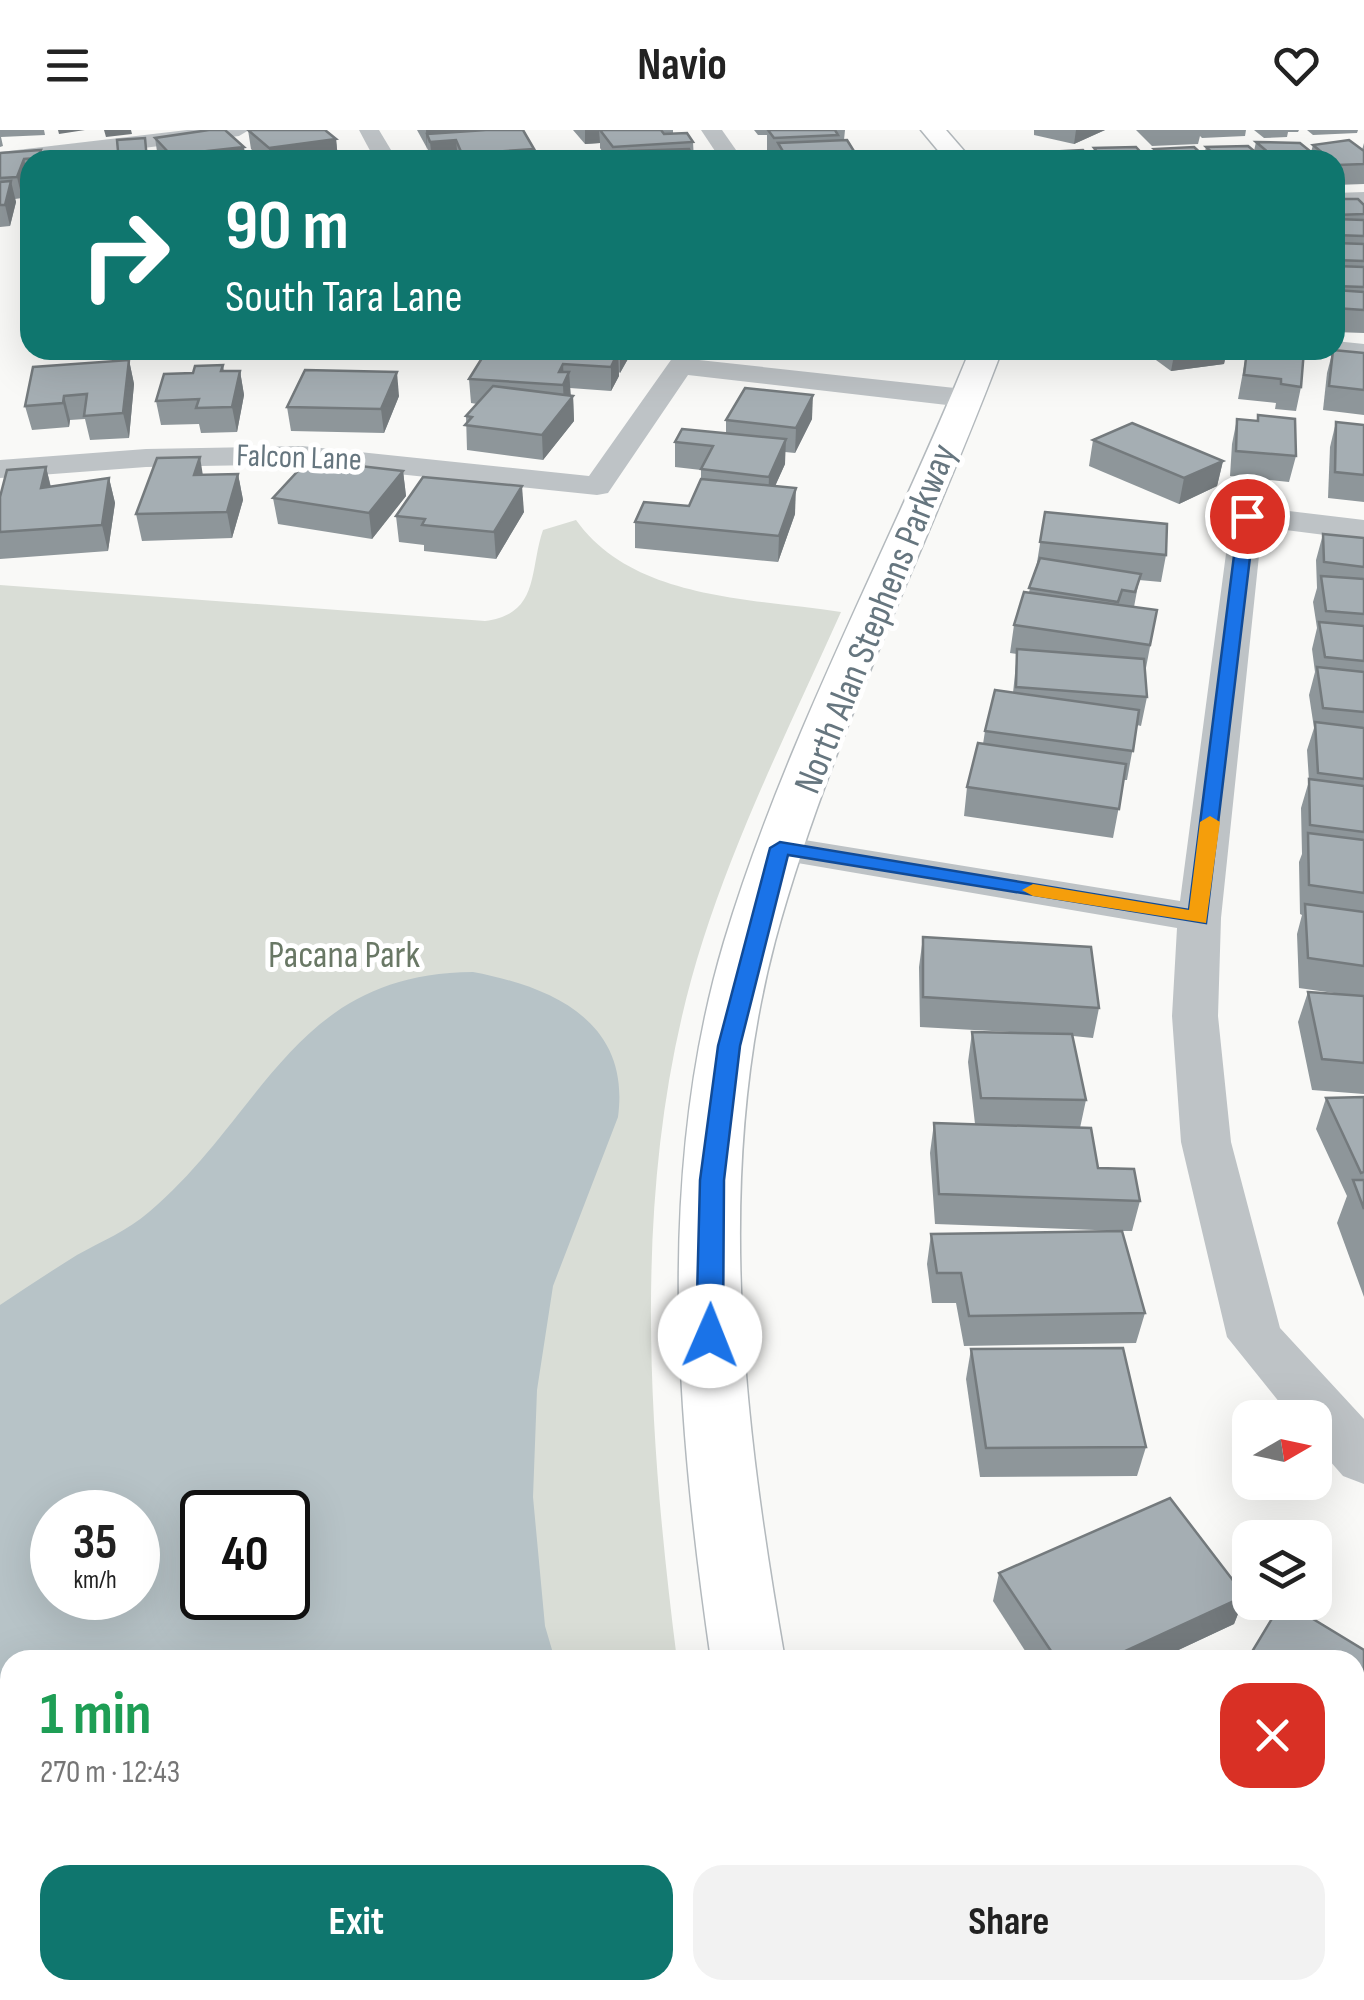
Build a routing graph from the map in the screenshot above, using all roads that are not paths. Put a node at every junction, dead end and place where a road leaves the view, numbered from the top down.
1 (240, 130) edge
2 (933, 130) edge
3 (74, 150) edge
4 (951, 150) edge
5 (686, 360) edge
6 (701, 360) edge
7 (981, 360) edge
8 (964, 398) junction
9 (0, 469) edge
10 (1364, 530) edge
11 (780, 848) junction
12 (1198, 918) junction
13 (1364, 1459) edge
14 (746, 1650) edge

1 - 3 street
2 - 4 street
5 - 9 street, Falcon Lane
6 - 8 street
7 - 8 street, North Alan Stephens Parkway
8 - 11 street, North Alan Stephens Parkway
10 - 12 street
11 - 12 street
11 - 14 street, North Alan Stephens Parkway
12 - 13 street

